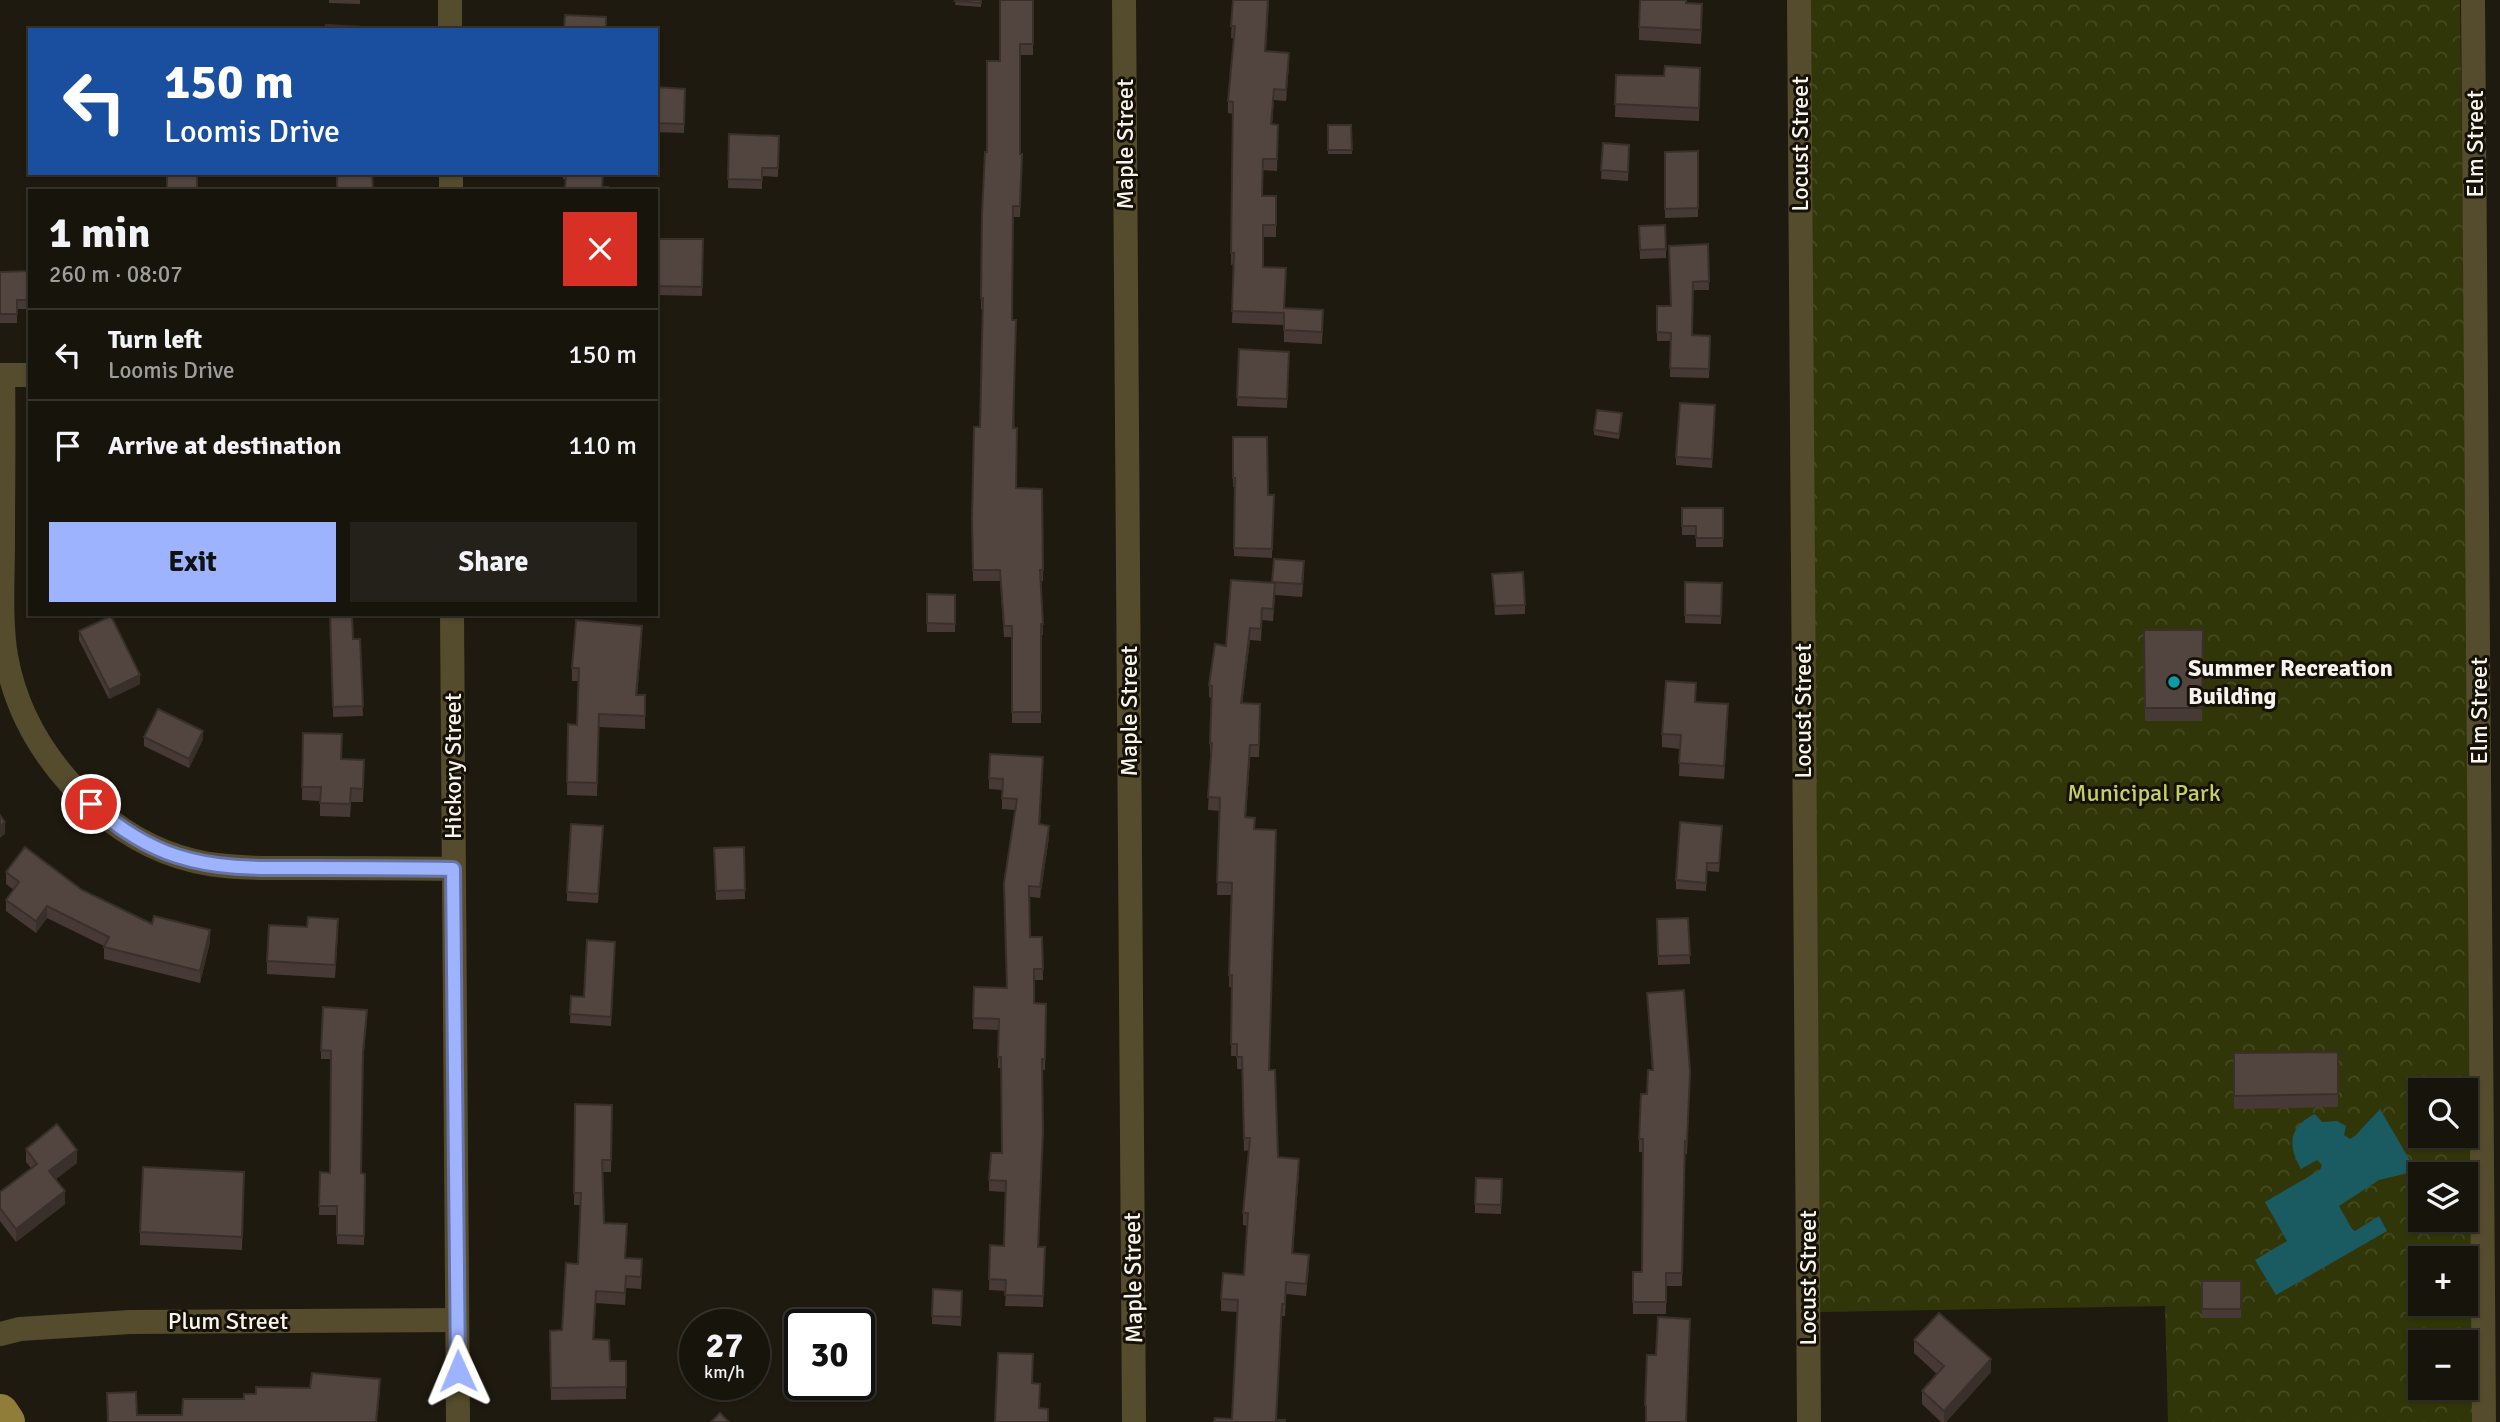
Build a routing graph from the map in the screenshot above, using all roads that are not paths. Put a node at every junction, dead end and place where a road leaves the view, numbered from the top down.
1 (450, 0) edge
2 (1124, 0) edge
3 (1799, 0) edge
4 (2473, 0) edge
5 (450, 28) edge
6 (2, 375) edge
7 (28, 375) edge
8 (452, 616) edge
9 (2489, 642) edge
10 (453, 869) junction
11 (2491, 981) edge
12 (457, 1320) junction
13 (0, 1334) edge
14 (0, 1413) edge
15 (6, 1422) edge
16 (458, 1422) edge
17 (1134, 1422) edge
18 (1809, 1422) edge
19 (2484, 1422) edge

1 - 5 street
2 - 17 street, Maple Street
3 - 18 street, Locust Street
4 - 9 street, Elm Street
6 - 7 street
6 - 10 street
8 - 10 street, Hickory Street
9 - 11 street, Elm Street
10 - 12 street, Hickory Street
11 - 19 street, Elm Street
12 - 13 street, Plum Street
12 - 16 street, Hickory Street
14 - 15 main road

